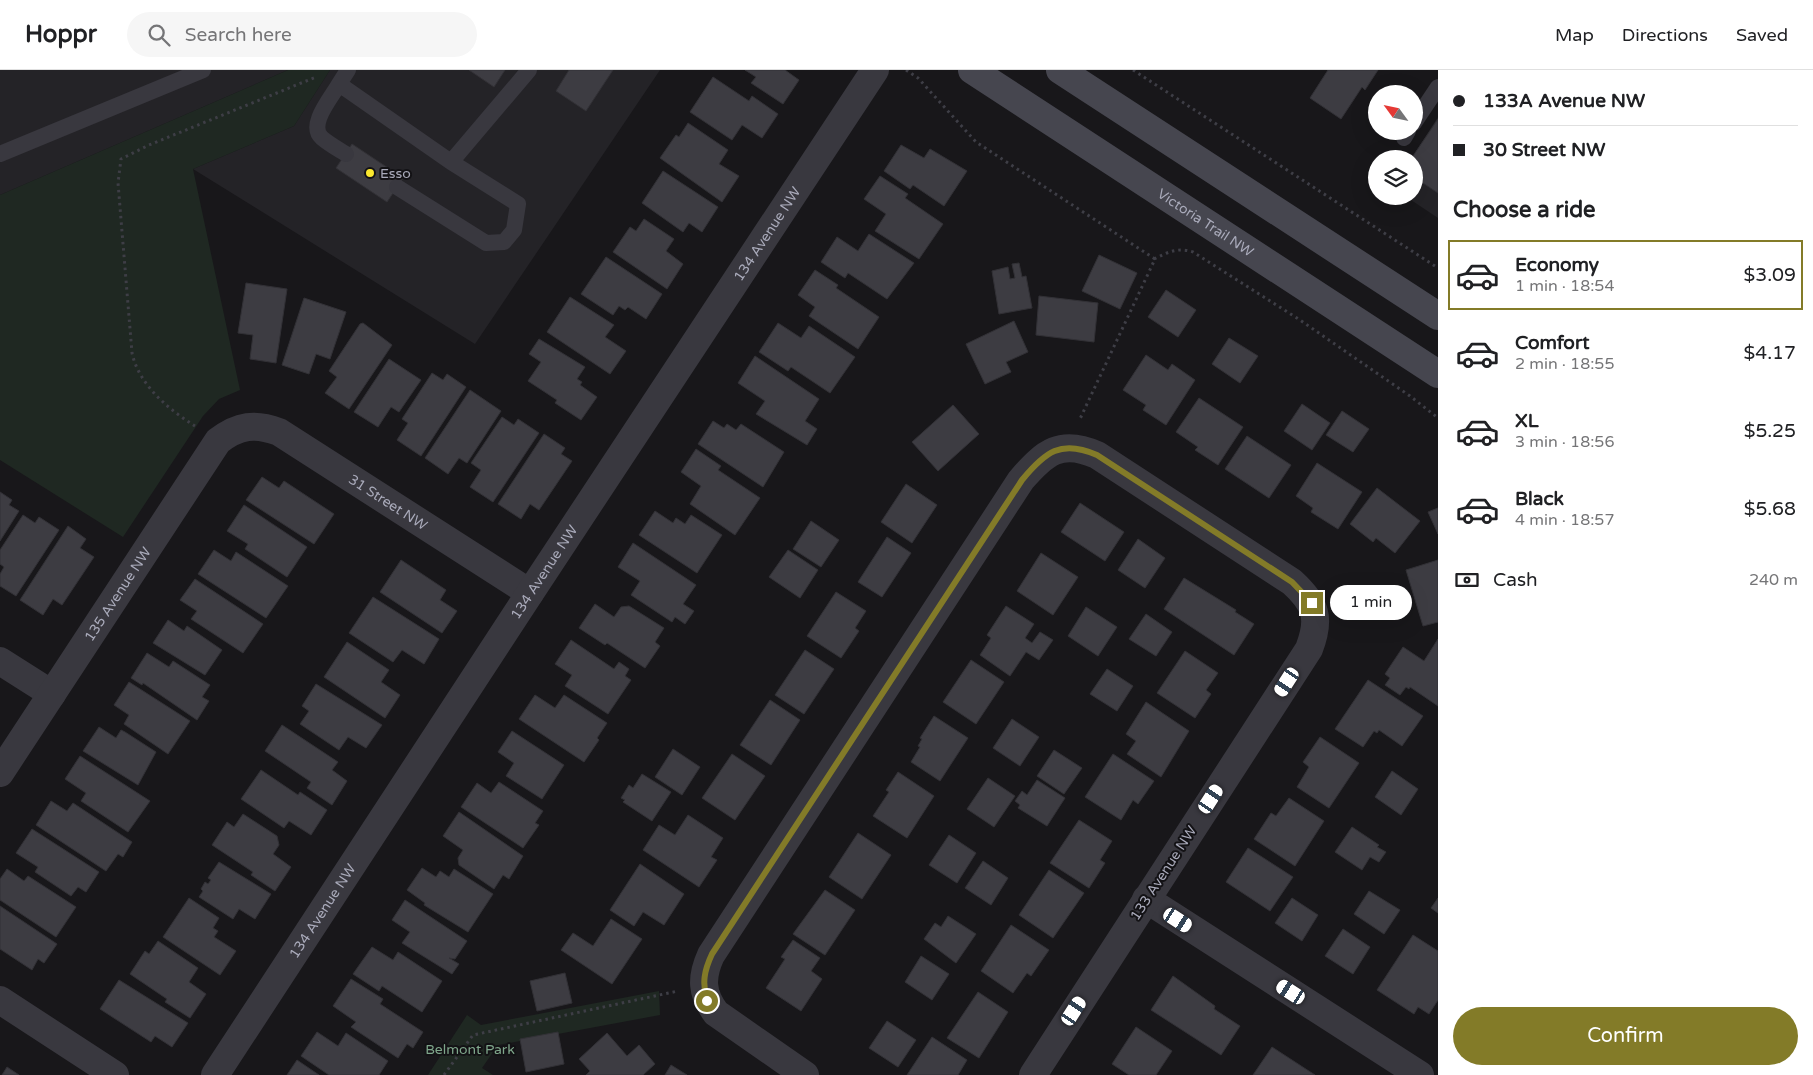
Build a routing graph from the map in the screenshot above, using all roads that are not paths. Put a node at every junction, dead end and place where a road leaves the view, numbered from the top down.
1 (203, 70) edge
2 (348, 70) edge
3 (529, 70) edge
4 (876, 70) edge
5 (972, 70) edge
6 (1060, 70) edge
7 (339, 84) junction
8 (1438, 87) edge
9 (1423, 110) edge
10 (0, 154) edge
11 (346, 154) dead end
12 (451, 162) junction
13 (397, 187) dead end
14 (1438, 316) edge
15 (1438, 374) edge
16 (244, 426) joint
17 (530, 593) junction
18 (0, 661) edge
19 (52, 694) junction
20 (0, 773) edge
21 (1146, 899) junction
22 (0, 1000) edge
23 (115, 1075) edge
24 (215, 1075) edge
25 (806, 1075) edge
26 (1033, 1075) edge
27 (1420, 1075) edge

1 - 10 lane
2 - 7 lane
3 - 12 lane
4 - 17 street, 134 Avenue NW
5 - 15 main road, Victoria Trail NW
6 - 14 main road
7 - 11 lane
7 - 12 lane
8 - 9 lane
12 - 13 lane
16 - 17 street, 31 Street NW
16 - 19 street, 135 Avenue NW
17 - 24 street, 134 Avenue NW
18 - 19 street
19 - 20 street, 135 Avenue NW
21 - 25 street, 133 Avenue NW
21 - 26 street, 133 Avenue NW
21 - 27 street
22 - 23 street

